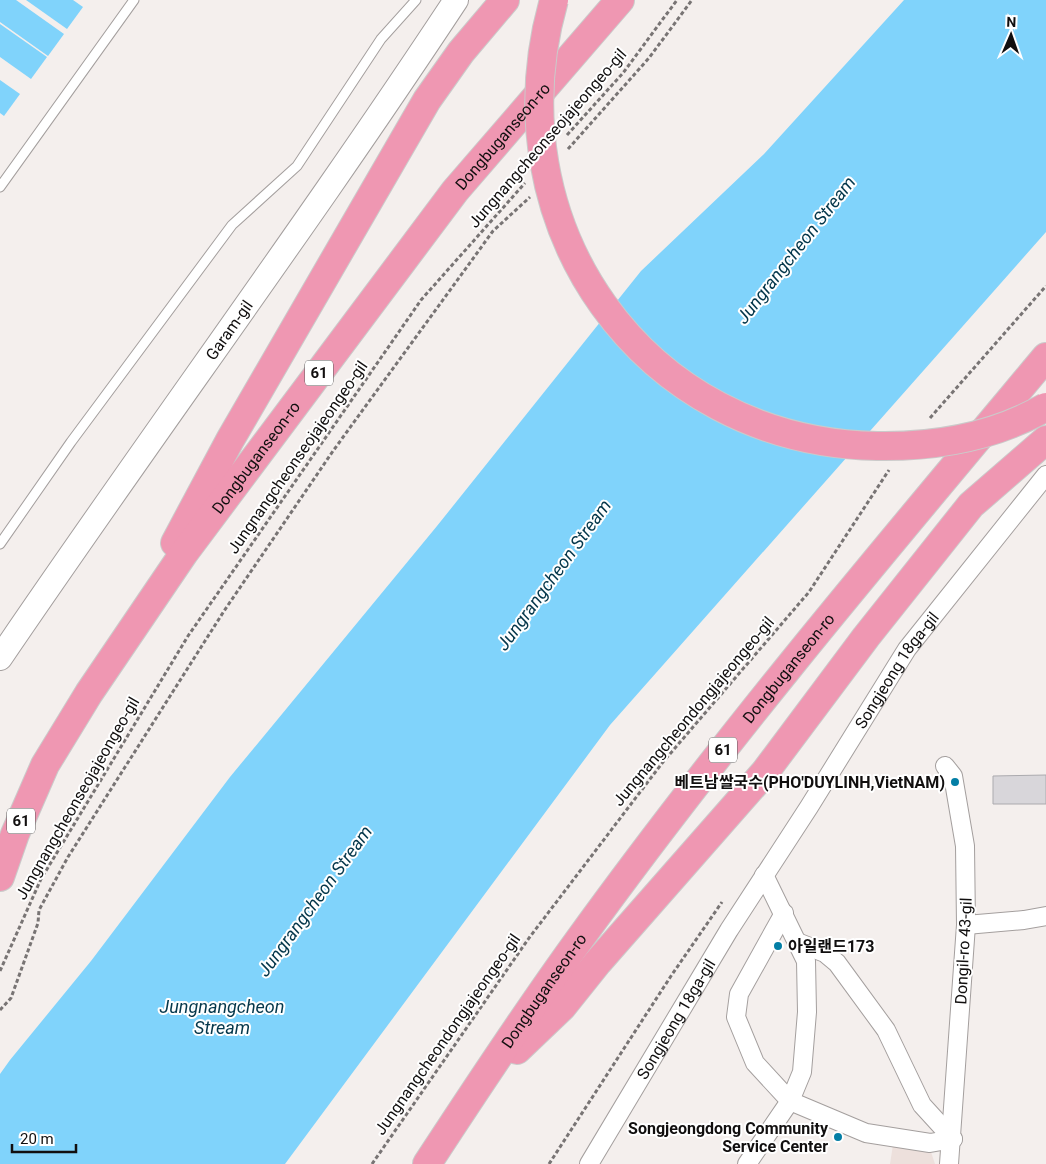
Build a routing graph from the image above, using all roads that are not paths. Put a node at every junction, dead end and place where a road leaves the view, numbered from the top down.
1 (134, 0) edge
2 (416, 0) edge
3 (456, 0) edge
4 (505, 0) edge
5 (554, 0) edge
6 (620, 0) edge
7 (0, 187) edge
8 (1046, 357) edge
9 (1046, 407) edge
10 (1046, 440) edge
11 (1046, 475) edge
12 (0, 544) edge
13 (124, 640) junction
14 (0, 658) edge
15 (945, 766) dead end
16 (764, 875) junction
17 (0, 877) edge
18 (784, 913) junction
19 (1046, 916) edge
20 (966, 925) junction
21 (797, 942) junction
22 (476, 1089) junction
23 (790, 1101) junction
24 (953, 1139) junction
25 (426, 1164) edge
26 (589, 1164) edge
27 (747, 1164) edge
28 (949, 1164) edge

1 - 7 lane
2 - 12 lane
3 - 14 street, Garam-gil
4 - 13 highway
5 - 9 highway, bridge
6 - 13 highway, Dongbuganseon-ro / 61
8 - 22 highway, Dongbuganseon-ro / 61
10 - 22 highway
11 - 16 street, Songjeong 18ga-gil
13 - 17 highway, Dongbuganseon-ro / 61
15 - 20 street, Dongil-ro 43-gil
16 - 18 street
16 - 26 street, Songjeong 18ga-gil
18 - 21 street
18 - 23 street
19 - 20 street
20 - 24 street, Dongil-ro 43-gil
21 - 23 street
21 - 24 street
22 - 25 highway, Dongbuganseon-ro / 61
23 - 24 street
23 - 27 street
24 - 28 street, Dongil-ro 43-gil

